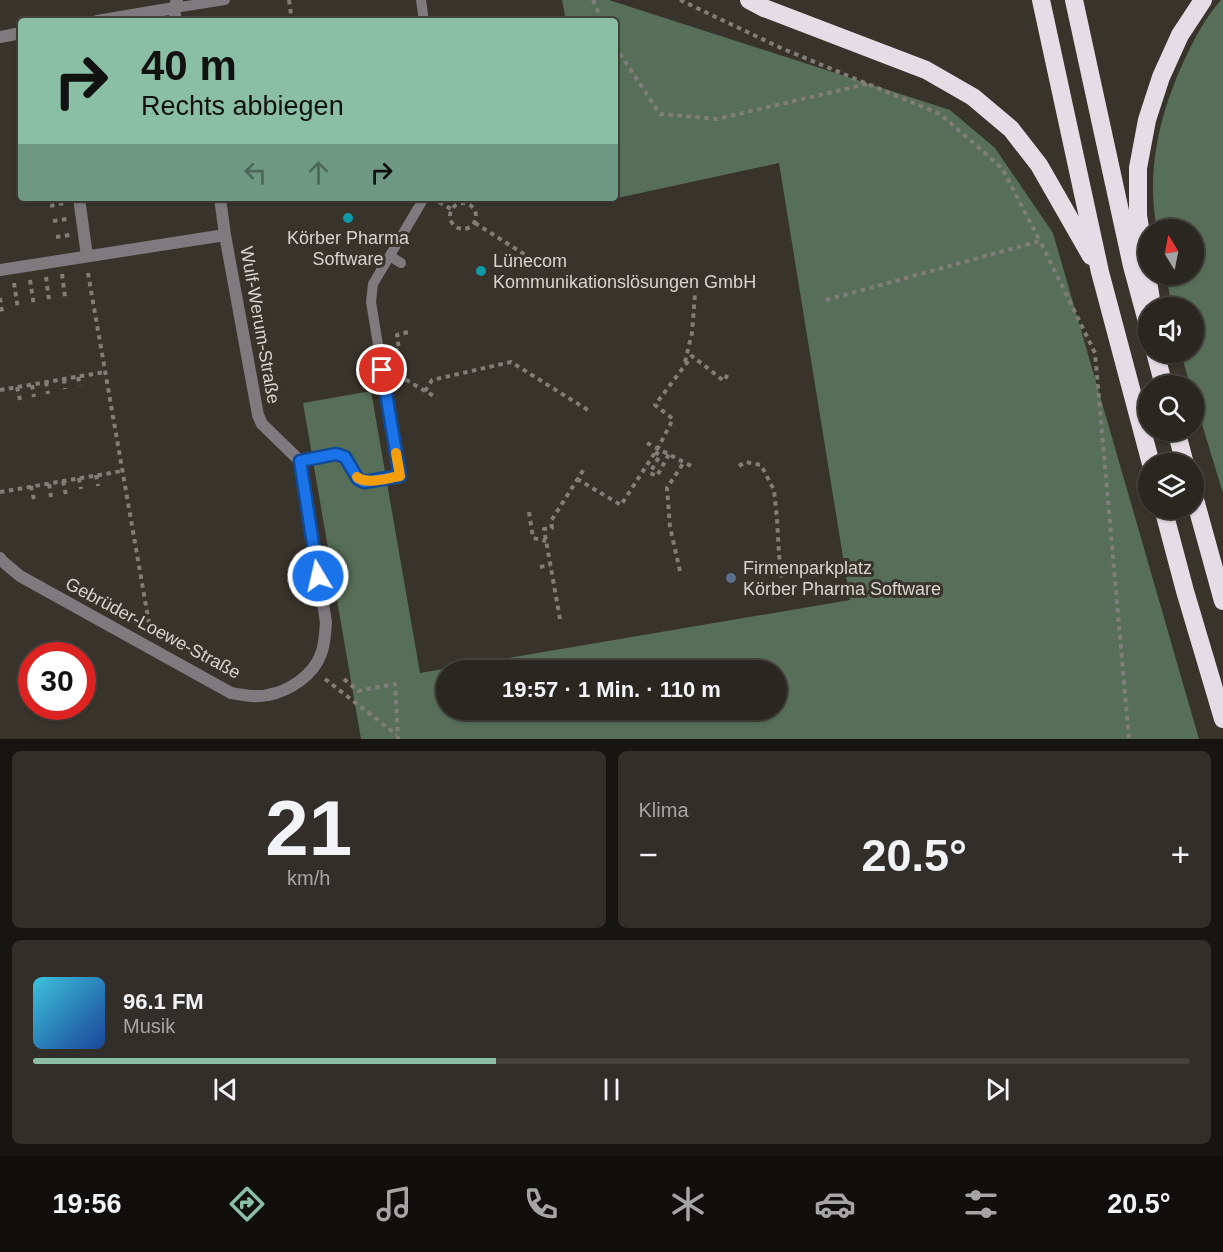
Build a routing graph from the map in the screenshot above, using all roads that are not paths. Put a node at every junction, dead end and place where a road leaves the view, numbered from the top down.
1 (225, 0) edge
2 (421, 0) edge
3 (749, 0) edge
4 (1041, 0) edge
5 (1074, 0) edge
6 (1203, 0) edge
7 (176, 10) edge
8 (119, 18) edge
9 (424, 18) edge
10 (18, 34) edge
11 (0, 37) edge
12 (79, 201) edge
13 (220, 201) edge
14 (422, 201) edge
15 (225, 235) junction
16 (87, 256) junction
17 (390, 256) junction
18 (401, 263) dead end
19 (6, 269) edge
20 (1100, 272) junction
21 (1140, 297) edge
22 (1150, 297) edge
23 (380, 357) dead end
24 (386, 370) road end
25 (1148, 453) edge
26 (300, 461) junction
27 (1166, 519) edge
28 (1200, 519) edge
29 (0, 558) edge
30 (1223, 601) edge
31 (1223, 719) edge

1 - 7 lane
2 - 9 lane
3 - 20 highway
4 - 20 highway
5 - 21 highway
6 - 22 highway
7 - 8 street
10 - 11 street
12 - 16 street
13 - 15 street, Wulf-Werum-Straße
14 - 17 lane
15 - 16 street
15 - 26 street, Wulf-Werum-Straße
16 - 19 street
17 - 18 lane
17 - 23 lane
20 - 25 highway
24 - 26 lane
26 - 29 street, Gebrüder-Loewe-Straße
27 - 31 highway
28 - 30 highway

